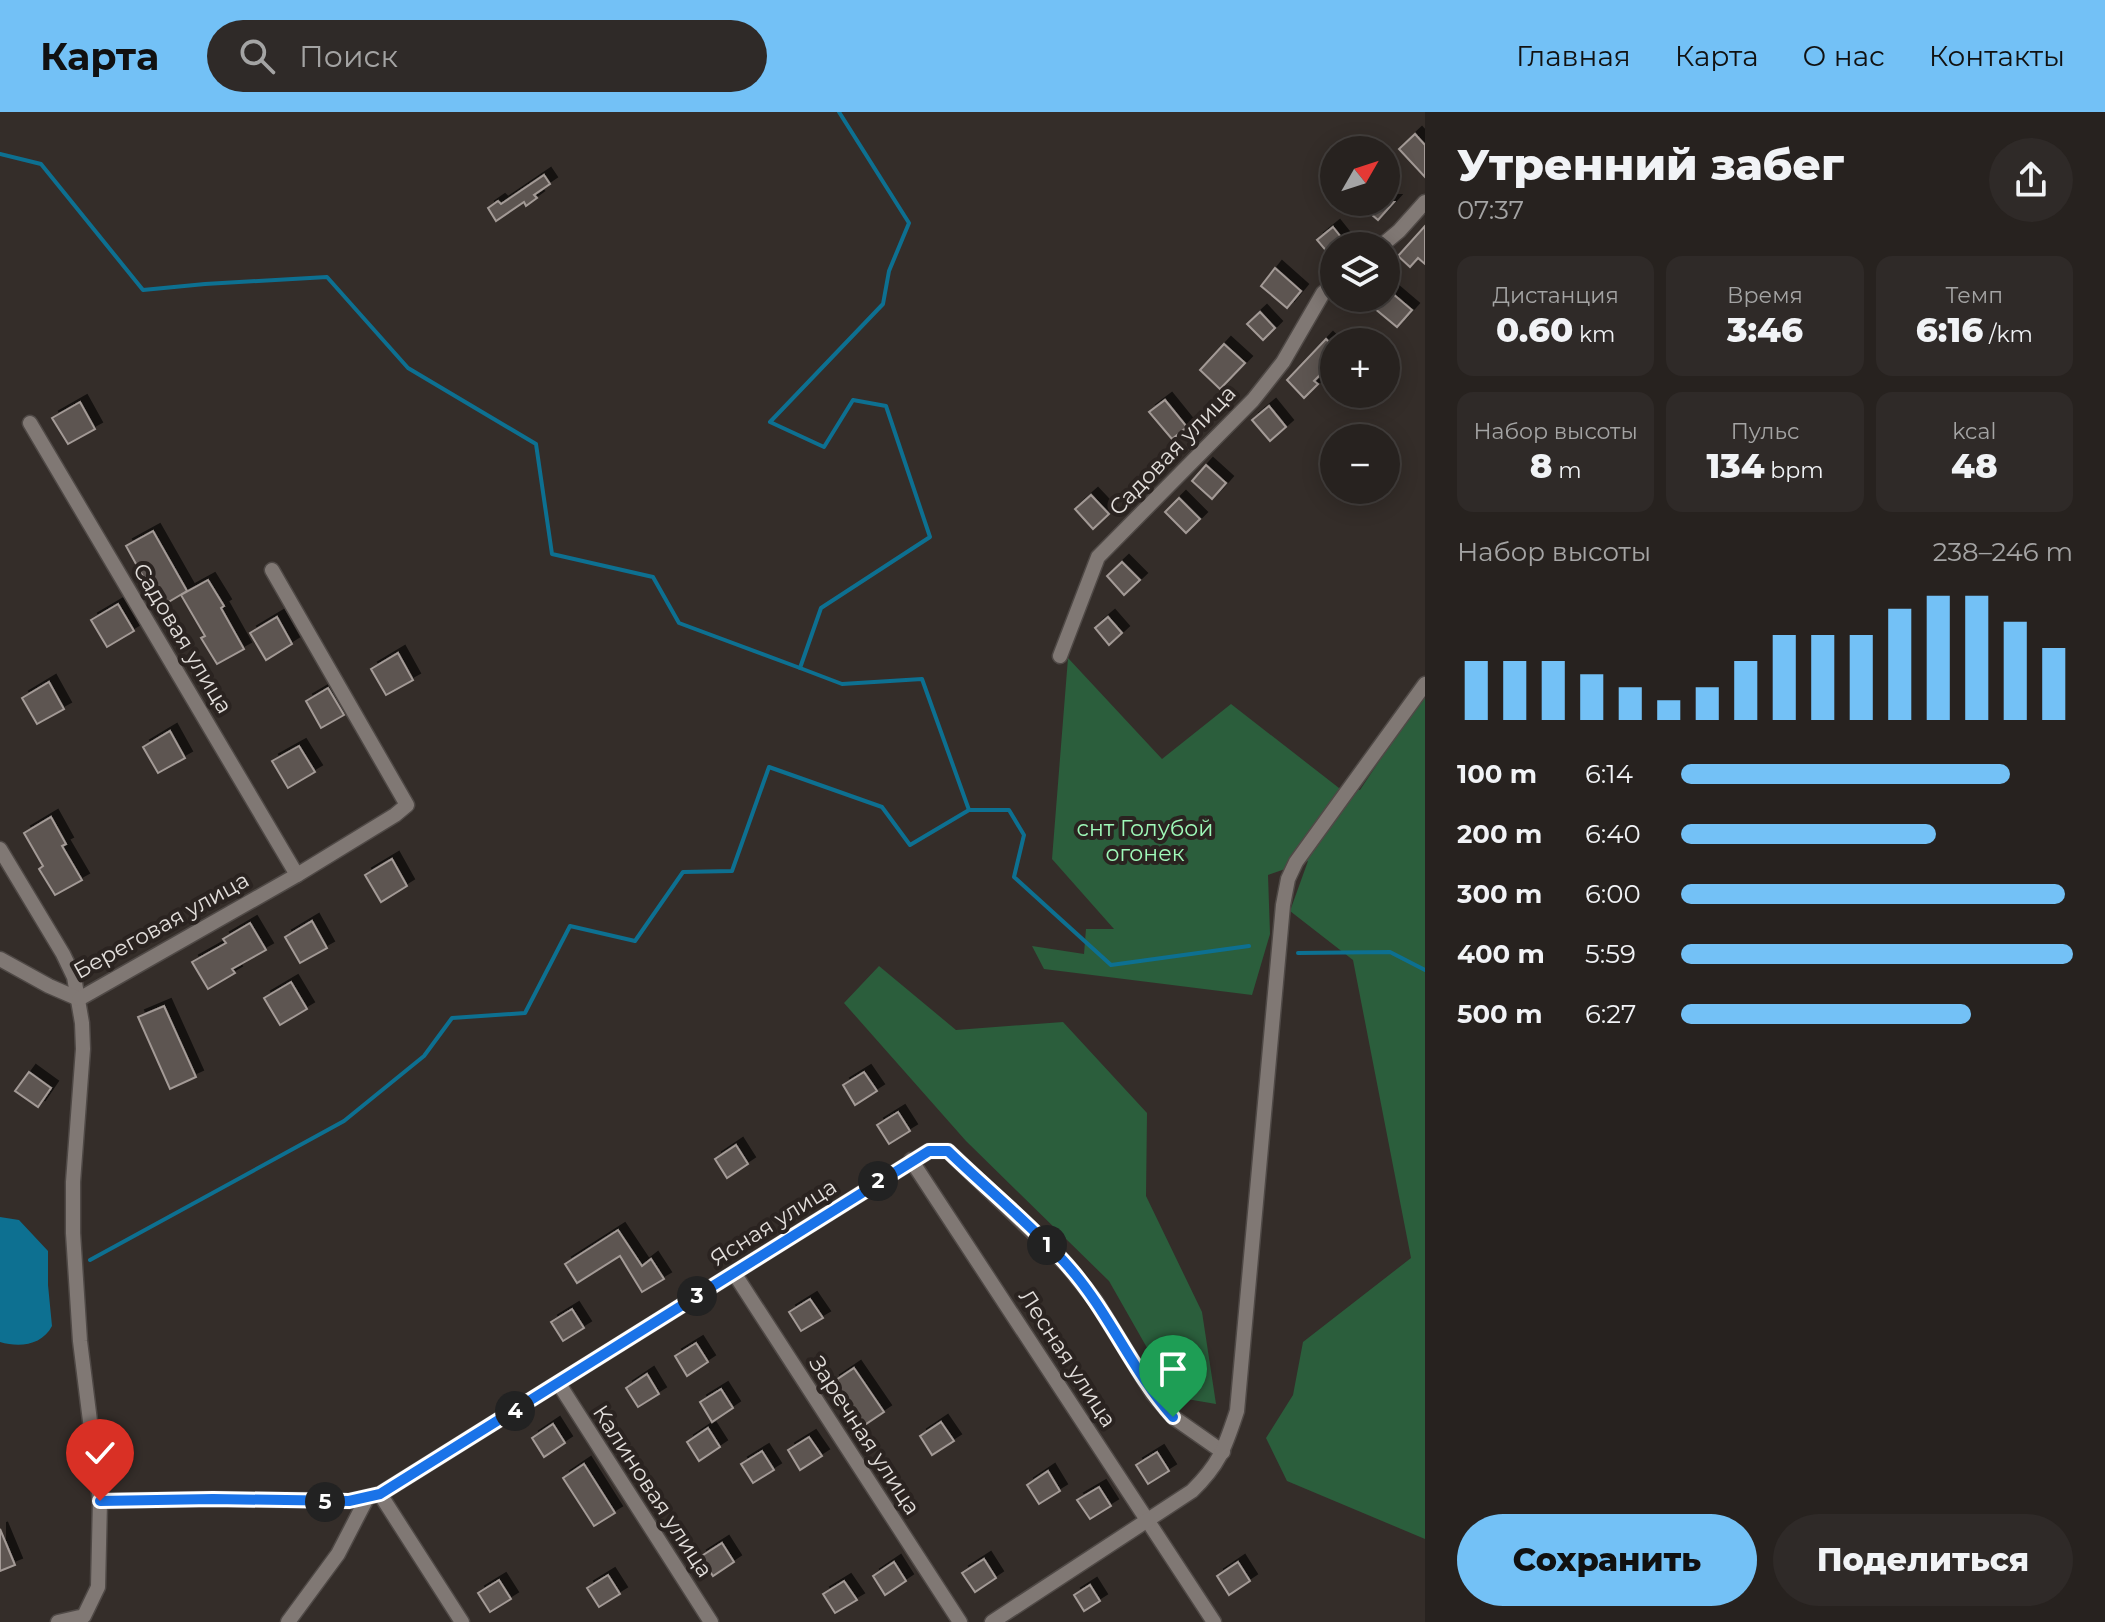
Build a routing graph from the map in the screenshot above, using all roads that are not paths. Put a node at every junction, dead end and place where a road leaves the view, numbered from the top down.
1 (1425, 202) edge
2 (1398, 232) edge
3 (1320, 298) edge
4 (30, 423) dead end
5 (272, 570) dead end
6 (1060, 656) dead end
7 (1425, 684) edge
8 (0, 849) edge
9 (297, 875) junction
10 (0, 959) edge
11 (79, 999) junction
12 (911, 1160) junction
13 (734, 1273) junction
14 (559, 1384) junction
15 (1223, 1452) junction
16 (374, 1496) junction
17 (100, 1501) junction
18 (327, 1502) junction
19 (1149, 1520) junction
20 (349, 1529) junction
21 (58, 1622) edge
22 (288, 1622) edge
23 (462, 1622) edge
24 (711, 1622) edge
25 (960, 1622) edge
26 (992, 1622) edge
27 (1214, 1622) edge

1 - 2 street
3 - 6 street, Садовая улица
4 - 9 street, Садовая улица
5 - 9 street, Береговая улица
7 - 15 street
8 - 11 street, Береговая улица
9 - 11 street, Береговая улица
10 - 11 street
11 - 17 street
12 - 13 street, Ясная улица
12 - 15 street, Ясная улица
12 - 19 street, Лесная улица
13 - 14 street, Ясная улица
13 - 25 street, Заречная улица
14 - 16 street, Ясная улица
14 - 24 street, Калиновая улица
15 - 19 street
16 - 18 street
16 - 20 street
16 - 23 street
17 - 18 street
17 - 21 street
18 - 20 street
19 - 26 street
19 - 27 street, Лесная улица
20 - 22 street

